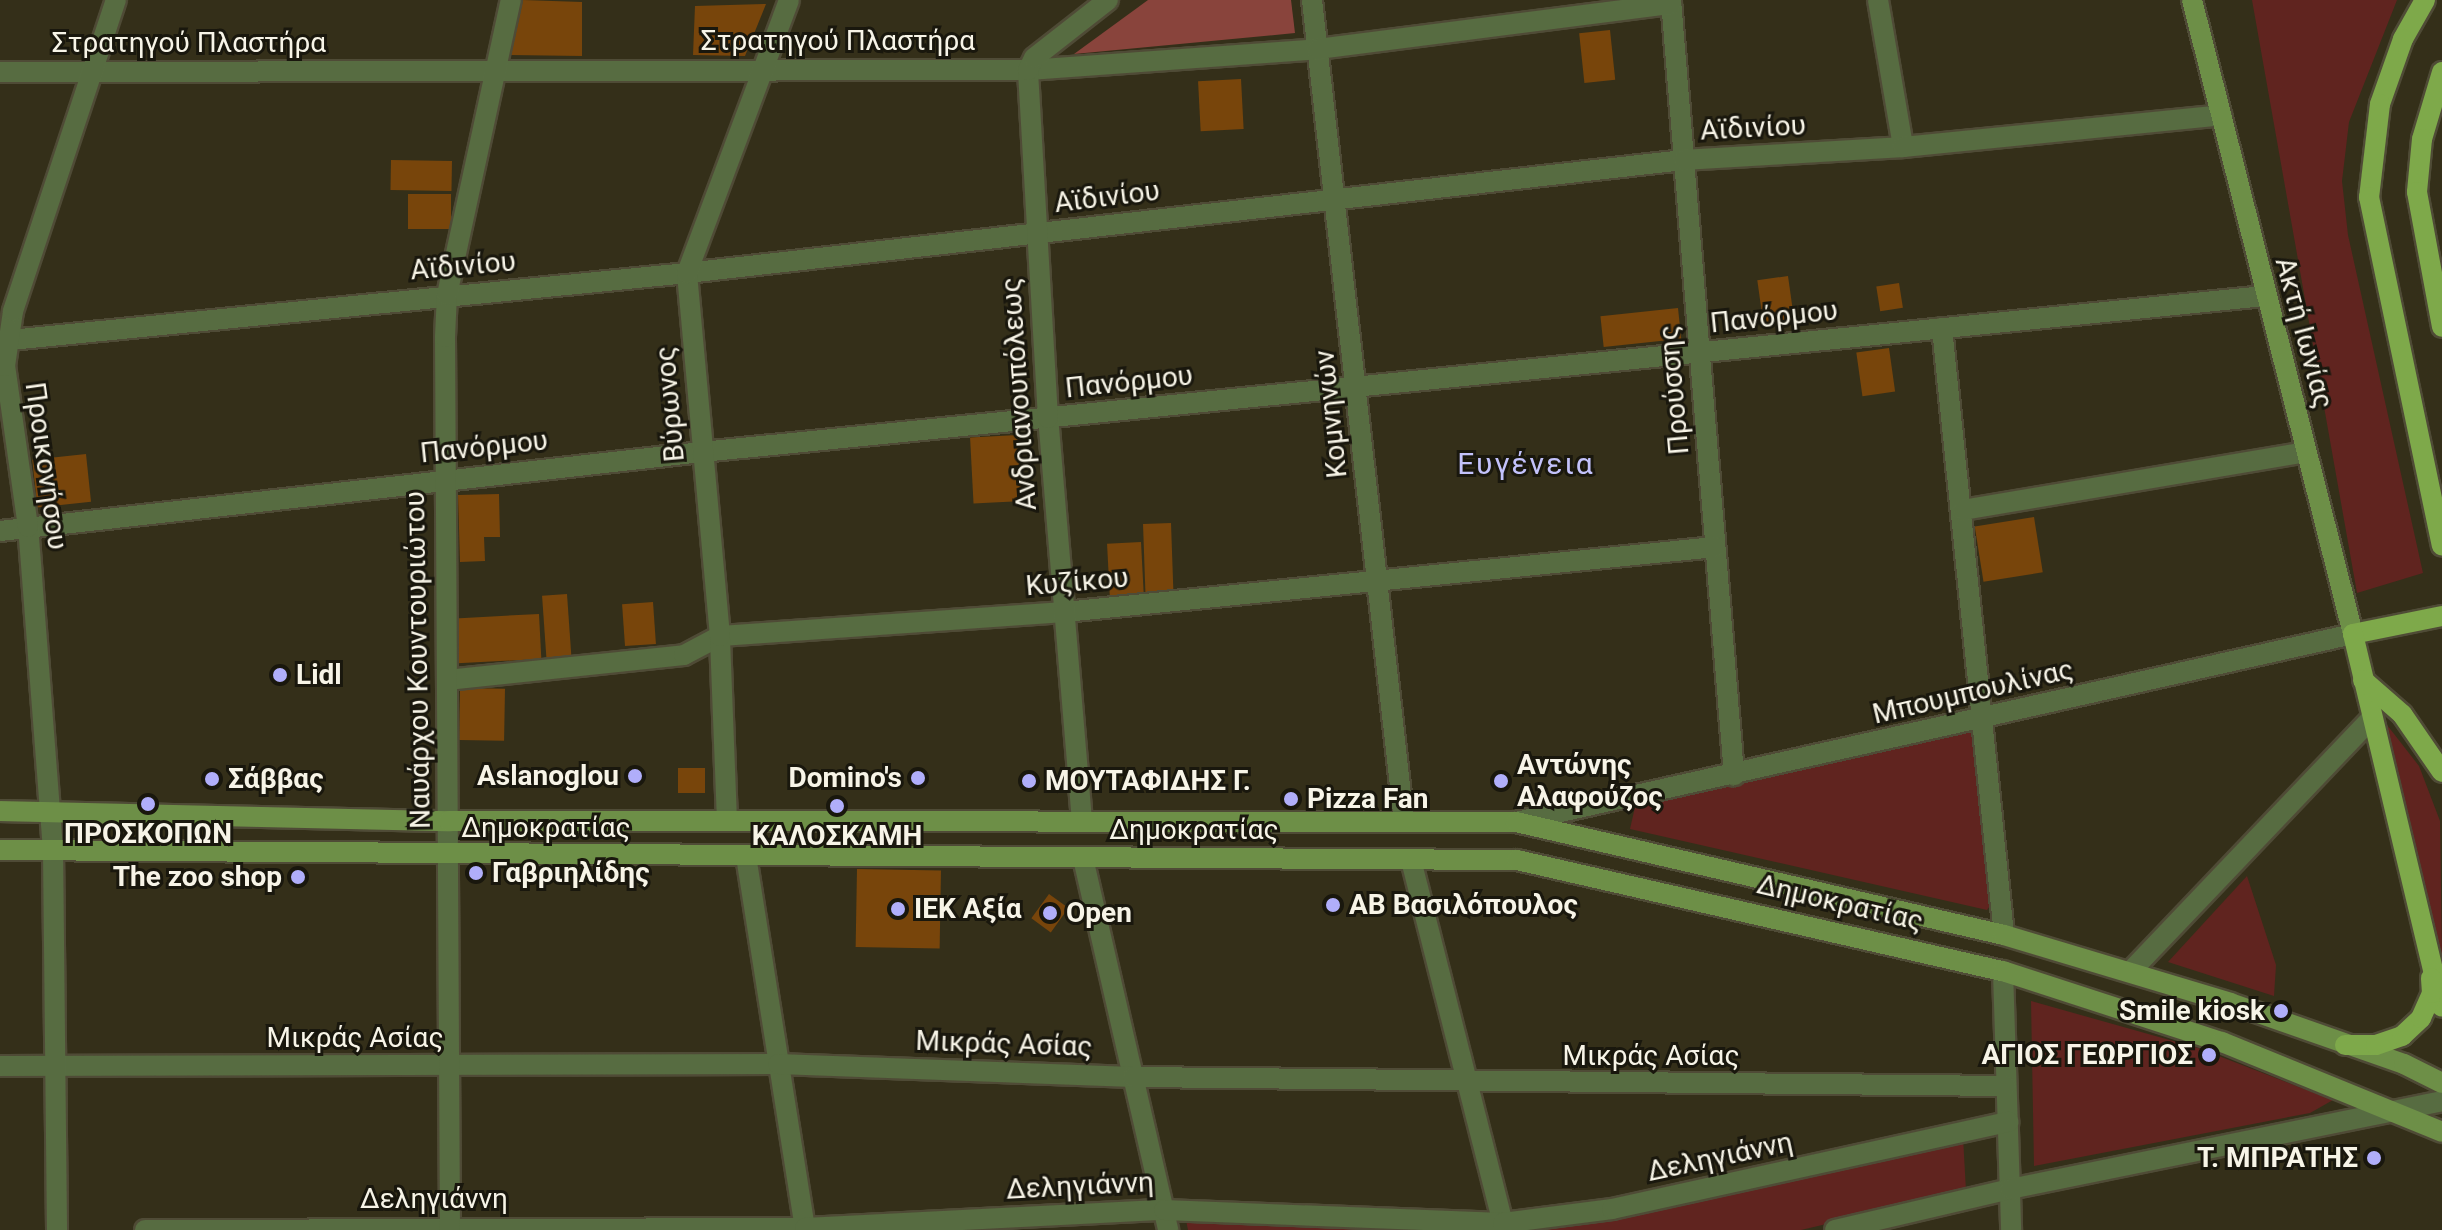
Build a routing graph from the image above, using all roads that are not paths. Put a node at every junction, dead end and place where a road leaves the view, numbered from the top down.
1 (116, 0) edge
2 (511, 0) edge
3 (789, 0) edge
4 (1108, 0) edge
5 (1312, 0) edge
6 (1878, 0) edge
7 (2192, 0) edge
8 (2425, 0) edge
9 (1671, 2) edge
10 (1318, 49) junction
11 (495, 69) junction
12 (764, 69) junction
13 (1028, 70) junction
14 (0, 72) edge
15 (2442, 72) edge
16 (91, 73) junction
17 (2221, 115) junction
18 (1903, 147) junction
19 (1684, 160) junction
20 (1334, 198) junction
21 (1035, 233) junction
22 (687, 273) junction
23 (447, 295) junction
24 (2265, 296) junction
25 (2442, 327) edge
26 (1942, 328) junction
27 (4, 341) edge
28 (1699, 352) junction
29 (1356, 387) junction
30 (1048, 418) junction
31 (702, 452) junction
32 (2306, 452) junction
33 (443, 479) junction
34 (1963, 510) junction
35 (28, 527) junction
36 (0, 531) edge
37 (2442, 545) edge
38 (1715, 547) junction
39 (1377, 581) junction
40 (1065, 612) junction
41 (2442, 616) edge
42 (2353, 634) junction
43 (720, 636) junction
44 (447, 680) junction
45 (2363, 680) junction
46 (1985, 718) junction
47 (2371, 719) junction
48 (2442, 772) edge
49 (1734, 775) junction
50 (0, 811) edge
51 (50, 812) junction
52 (449, 821) junction
53 (727, 821) junction
54 (1082, 821) junction
55 (1404, 822) junction
56 (1516, 822) junction
57 (0, 850) edge
58 (53, 850) junction
59 (448, 855) junction
60 (746, 856) junction
61 (1083, 858) junction
62 (1411, 860) junction
63 (2004, 935) junction
64 (2431, 966) junction
65 (2003, 971) junction
66 (2131, 971) junction
67 (2442, 1007) edge
68 (2345, 1045) junction
69 (778, 1064) junction
70 (449, 1065) junction
71 (0, 1066) edge
72 (55, 1067) junction
73 (1133, 1077) junction
74 (1466, 1083) junction
75 (2442, 1083) edge
76 (2006, 1086) junction
77 (2442, 1101) edge
78 (2399, 1112) junction
79 (2009, 1122) junction
80 (2442, 1132) edge
81 (2010, 1189) junction
82 (1166, 1220) edge
83 (1503, 1223) junction
84 (450, 1228) edge
85 (805, 1229) edge
86 (57, 1230) edge
87 (145, 1230) edge
88 (1835, 1230) edge
89 (2011, 1230) edge

1 - 16 street, Προικονήσου
2 - 11 street, Ναυάρχου Κουντουριώτου
3 - 12 street, Βύρωνος
4 - 13 street
5 - 10 street, Κομνηνών
6 - 18 street
7 - 17 main road, Ακτή Ιωνίας
8 - 37 main road
9 - 10 street, Στρατηγού Πλαστήρα
9 - 19 street, Προύσσης
10 - 13 street, Στρατηγού Πλαστήρα
10 - 20 street, Κομνηνών
11 - 12 street, Στρατηγού Πλαστήρα
11 - 16 street, Στρατηγού Πλαστήρα
11 - 23 street, Ναυάρχου Κουντουριώτου
12 - 13 street, Στρατηγού Πλαστήρα
12 - 22 street, Βύρωνος
13 - 21 street, Ανδριανουπόλεως
14 - 16 street, Στρατηγού Πλαστήρα
15 - 25 main road
16 - 27 street, Προικονήσου
17 - 18 street, Αϊδινίου
17 - 24 main road, Ακτή Ιωνίας
18 - 19 street, Αϊδινίου
19 - 20 street, Αϊδινίου
19 - 28 street, Προύσσης
20 - 21 street, Αϊδινίου
20 - 29 street, Κομνηνών
21 - 22 street, Αϊδινίου
21 - 30 street, Ανδριανουπόλεως
22 - 23 street, Αϊδινίου
22 - 31 street, Βύρωνος
23 - 27 street, Αϊδινίου
23 - 33 street, Ναυάρχου Κουντουριώτου
24 - 26 street, Πανόρμου
24 - 32 main road, Ακτή Ιωνίας
26 - 28 street, Πανόρμου
26 - 34 street
27 - 35 street, Προικονήσου
28 - 29 street, Πανόρμου
28 - 38 street, Προύσσης
29 - 30 street, Πανόρμου
29 - 39 street, Κομνηνών
30 - 31 street, Πανόρμου
30 - 40 street, Ανδριανουπόλεως
31 - 33 street, Πανόρμου
31 - 43 street, Βύρωνος
32 - 34 street
32 - 42 main road, Ακτή Ιωνίας
33 - 35 street, Πανόρμου
33 - 44 street, Ναυάρχου Κουντουριώτου
34 - 46 street
35 - 36 street, Πανόρμου
35 - 51 street, Προικονήσου
38 - 39 street, Κυζίκου
38 - 49 street, Προύσσης
39 - 40 street, Κυζίκου
39 - 55 street, Κομνηνών
40 - 43 street, Κυζίκου
40 - 54 street, Ανδριανουπόλεως
41 - 42 main road, Μπουμπουλίνας
42 - 45 main road, Ακτή Ιωνίας
42 - 46 street, Μπουμπουλίνας
43 - 44 street, Κυζίκου
43 - 53 street, Βύρωνος
44 - 52 street, Ναυάρχου Κουντουριώτου
45 - 47 main road, Ακτή Ιωνίας
45 - 48 main road
46 - 49 street, Μπουμπουλίνας
46 - 63 street
47 - 64 main road, Ακτή Ιωνίας
47 - 66 street
49 - 56 street, Μπουμπουλίνας
50 - 51 main road, Δημοκρατίας
51 - 52 main road, Δημοκρατίας
51 - 58 street, Προικονήσου
52 - 53 main road, Δημοκρατίας
52 - 59 street, Ναυάρχου Κουντουριώτου
53 - 54 main road, Δημοκρατίας
54 - 55 main road, Δημοκρατίας
55 - 56 main road, Δημοκρατίας
56 - 63 main road, Δημοκρατίας
57 - 58 main road, Δημοκρατίας
58 - 59 main road, Δημοκρατίας
58 - 72 street, Προικονήσου
59 - 60 main road, Δημοκρατίας
59 - 70 street, Ναυάρχου Κουντουριώτου
60 - 61 main road, Δημοκρατίας
60 - 69 street
61 - 62 main road, Δημοκρατίας
61 - 73 street
62 - 65 main road, Δημοκρατίας
62 - 74 street
63 - 66 main road, Δημοκρατίας
64 - 67 main road, Ακτή Ιωνίας
64 - 68 main road
65 - 76 street
65 - 78 main road, Δημοκρατίας
66 - 68 main road, Δημοκρατίας
68 - 75 main road, Δημοκρατίας
69 - 70 street, Μικράς Ασίας
69 - 73 street, Μικράς Ασίας
69 - 85 street
70 - 72 street, Μικράς Ασίας
70 - 84 street, Ναυάρχου Κουντουριώτου
71 - 72 street, Μικράς Ασίας
72 - 86 street, Προικονήσου
73 - 74 street, Μικράς Ασίας
73 - 82 street
74 - 76 street, Μικράς Ασίας
74 - 83 street
76 - 79 street
77 - 78 street
78 - 80 main road, Δημοκρατίας
78 - 81 street
79 - 81 street
79 - 83 street, Δεληγιάννη
81 - 88 street
81 - 89 street
82 - 83 street, Δεληγιάννη
82 - 85 street, Δεληγιάννη
84 - 85 street, Δεληγιάννη
84 - 87 street, Δεληγιάννη

